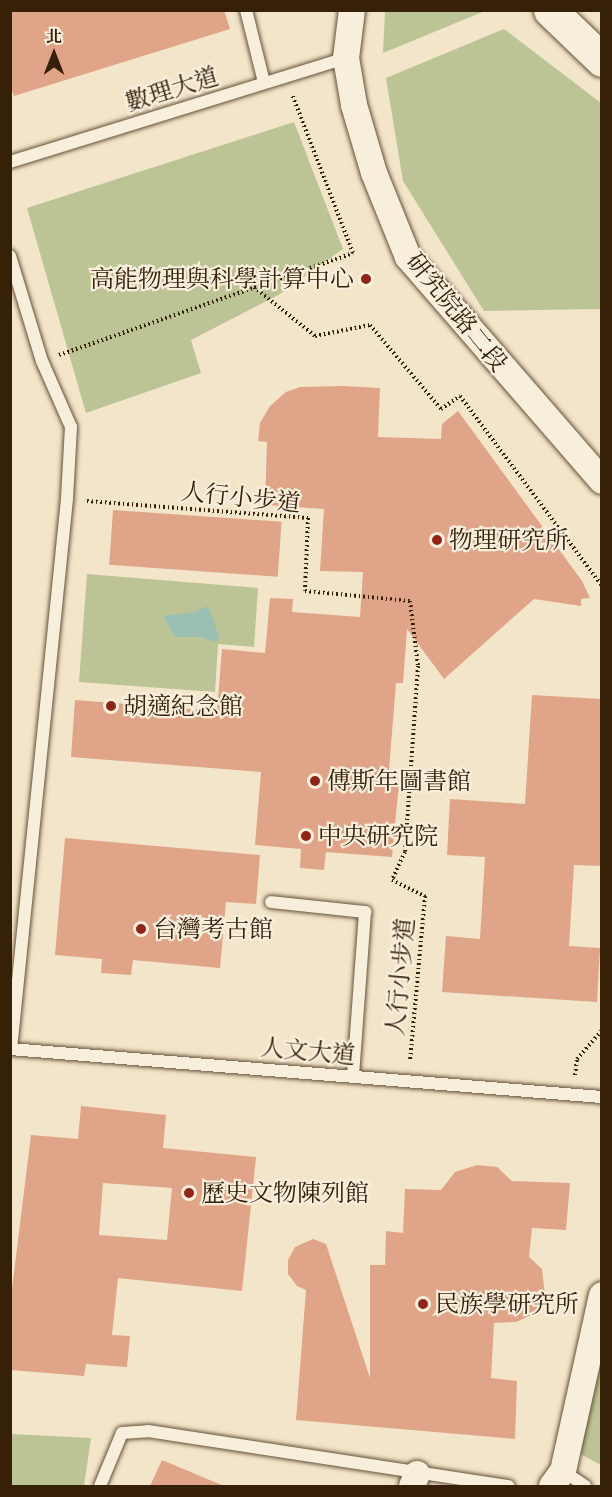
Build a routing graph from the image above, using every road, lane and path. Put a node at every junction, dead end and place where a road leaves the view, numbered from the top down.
1 (246, 10) edge
2 (352, 10) edge
3 (550, 10) edge
4 (346, 58) junction
5 (602, 60) edge
6 (285, 76) junction
7 (264, 82) junction
8 (10, 162) edge
9 (10, 256) edge
10 (254, 287) junction
11 (42, 361) junction
12 (602, 482) edge
13 (67, 500) junction
14 (602, 586) edge
15 (271, 902) dead end
16 (602, 1030) edge
17 (11, 1049) edge
18 (410, 1069) dead end
19 (353, 1076) junction
20 (572, 1094) junction
21 (602, 1097) edge
22 (602, 1294) edge
23 (557, 1479) edge
24 (415, 1480) edge
25 (100, 1486) edge
26 (509, 1486) edge
27 (585, 1486) edge

1 - 7 lane
2 - 4 street, 研究院路二段
3 - 5 main road
4 - 6 lane, 數理大道
4 - 12 street, 研究院路二段
6 - 7 lane, 數理大道
6 - 10 path
7 - 8 lane, 數理大道
9 - 11 lane
10 - 11 path
10 - 14 path
11 - 13 lane
13 - 17 lane
13 - 18 path, 人行小步道
15 - 19 lane
16 - 20 path
17 - 19 lane, 人文大道
19 - 20 lane, 人文大道
20 - 21 lane, 人文大道
22 - 23 street
23 - 27 lane
24 - 25 lane
24 - 26 lane

